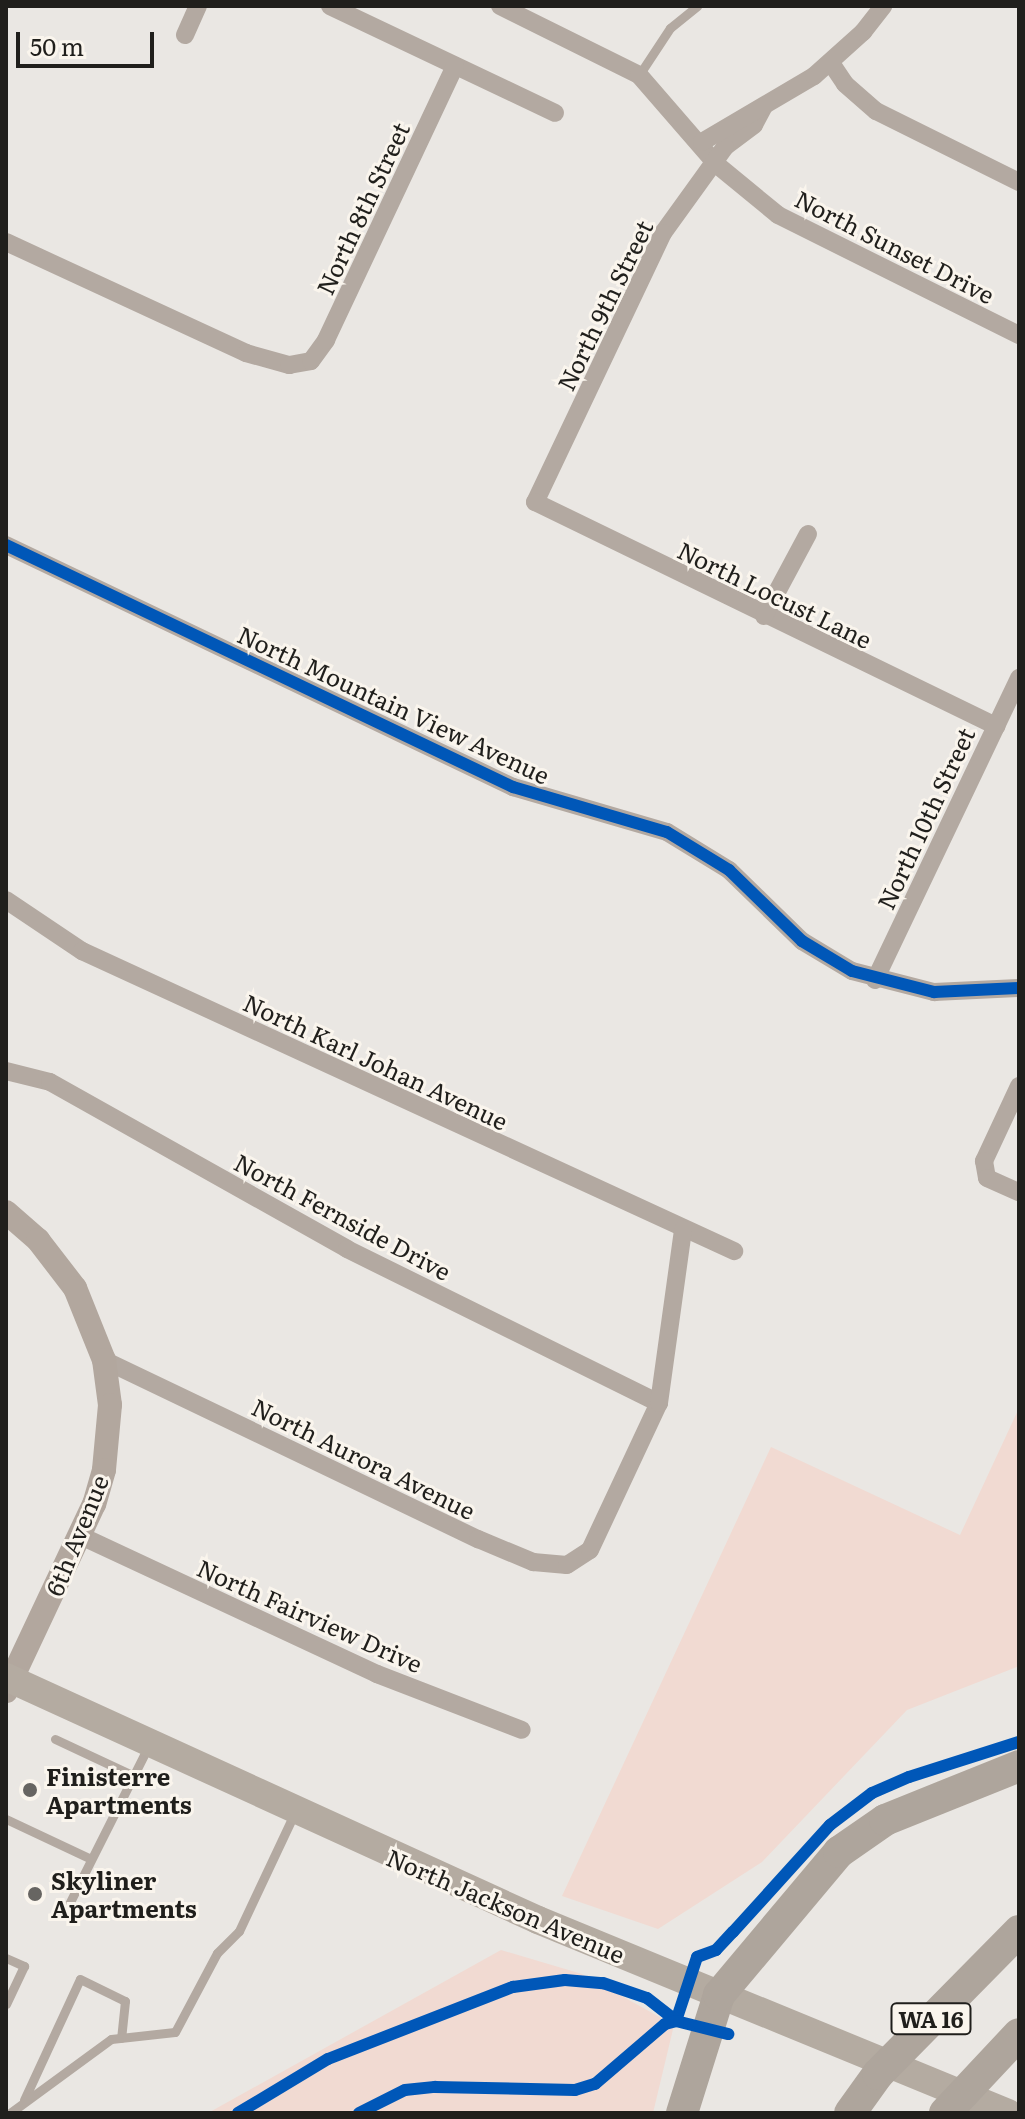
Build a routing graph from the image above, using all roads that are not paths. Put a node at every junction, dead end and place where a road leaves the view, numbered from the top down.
1 (198, 6) edge
2 (330, 6) edge
3 (500, 6) edge
4 (697, 6) edge
5 (883, 6) edge
6 (185, 35) dead end
7 (831, 63) junction
8 (455, 66) junction
9 (639, 75) junction
10 (764, 106) junction
11 (555, 113) dead end
12 (702, 142) junction
13 (716, 164) junction
14 (1019, 182) edge
15 (6, 242) edge
16 (1019, 335) edge
17 (535, 502) joint
18 (808, 534) dead end
19 (6, 545) edge
20 (764, 616) junction
21 (1019, 678) edge
22 (996, 726) junction
23 (6, 900) edge
24 (875, 980) junction
25 (1019, 988) edge
26 (6, 1071) edge
27 (1019, 1086) edge
28 (1019, 1192) edge
29 (6, 1212) edge
30 (683, 1230) junction
31 (734, 1251) dead end
32 (104, 1360) junction
33 (659, 1403) junction
34 (81, 1536) junction
35 (8, 1683) edge
36 (522, 1730) dead end
37 (55, 1739) dead end
38 (149, 1743) junction
39 (1019, 1766) edge
40 (134, 1776) junction
41 (295, 1811) junction
42 (6, 1819) edge
43 (91, 1859) junction
44 (69, 1904) dead end
45 (1019, 1931) edge
46 (6, 1958) edge
47 (719, 1995) junction
48 (6, 2004) edge
49 (1019, 2034) edge
50 (121, 2038) junction
51 (1019, 2049) edge
52 (24, 2100) junction
53 (10, 2113) edge
54 (682, 2113) edge
55 (850, 2113) edge
56 (945, 2113) edge
57 (972, 2113) edge
58 (1008, 2113) edge

1 - 6 street
2 - 8 street
3 - 9 street
4 - 9 lane
5 - 7 street, North 9th Street
7 - 10 street, North 9th Street
7 - 14 street
8 - 11 street
8 - 15 street, North 8th Street
9 - 12 street, North Sunset Drive
10 - 12 street, North 9th Street
10 - 13 street, North 9th Street
12 - 13 street, North Sunset Drive
13 - 16 street, North Sunset Drive
13 - 17 street, North 9th Street
17 - 20 street, North Locust Lane
18 - 20 street
19 - 24 street, North Mountain View Avenue
20 - 22 street, North Locust Lane
21 - 22 street, North 10th Street
22 - 24 street, North 10th Street
23 - 30 street, North Karl Johan Avenue
24 - 25 street, North Mountain View Avenue
26 - 33 street, North Fernside Drive
27 - 28 street
29 - 32 street, 6th Avenue
30 - 31 street, North Karl Johan Avenue
30 - 33 street
32 - 33 street, North Aurora Avenue
32 - 34 street, 6th Avenue
34 - 35 street, 6th Avenue
34 - 36 street, North Fairview Drive
35 - 38 main road, North Jackson Avenue
37 - 40 lane
38 - 40 lane
38 - 41 main road, North Jackson Avenue
39 - 47 highway
40 - 43 lane
41 - 47 main road, North Jackson Avenue
41 - 50 lane
42 - 43 lane
43 - 44 lane
45 - 55 highway, WA 16
46 - 48 lane
47 - 54 highway
47 - 58 main road, North Jackson Avenue
49 - 56 highway, WA 16
50 - 52 lane
50 - 52 lane
51 - 57 highway
52 - 53 lane

